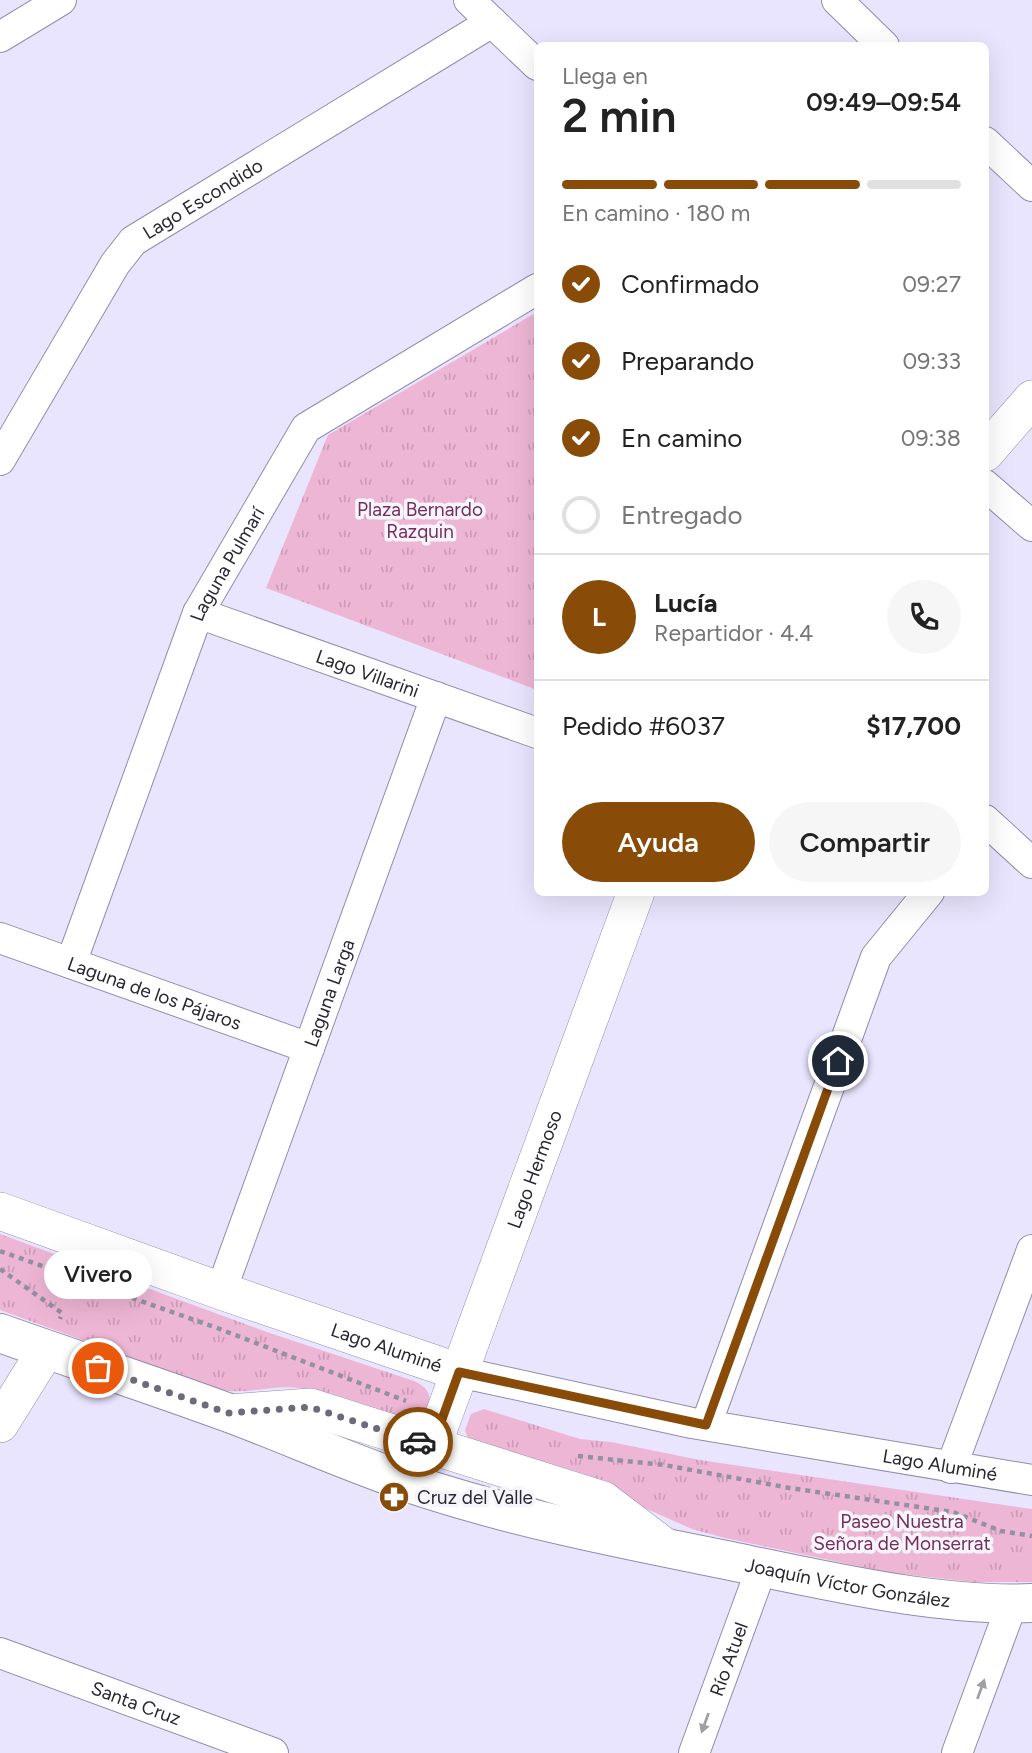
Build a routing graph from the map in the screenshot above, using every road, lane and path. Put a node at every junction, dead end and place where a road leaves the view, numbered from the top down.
1 (61, 0) edge
2 (469, 0) edge
3 (836, 0) edge
4 (492, 22) junction
5 (0, 37) edge
6 (880, 42) edge
7 (534, 62) edge
8 (989, 146) edge
9 (1032, 186) edge
10 (534, 291) edge
11 (1032, 399) edge
12 (989, 448) edge
13 (0, 460) edge
14 (989, 488) edge
15 (1032, 526) edge
16 (198, 613) junction
17 (436, 697) junction
18 (534, 732) edge
19 (989, 826) edge
20 (1032, 863) edge
21 (635, 896) edge
22 (926, 896) edge
23 (0, 938) edge
24 (71, 963) junction
25 (309, 1048) junction
26 (0, 1211) edge
27 (1032, 1250) edge
28 (0, 1269) edge
29 (221, 1291) junction
30 (0, 1333) edge
31 (52, 1336) junction
32 (459, 1372) junction
33 (228, 1413) junction
34 (0, 1424) edge
35 (706, 1425) junction
36 (432, 1447) junction
37 (951, 1468) junction
38 (1032, 1480) edge
39 (665, 1548) junction
40 (762, 1567) junction
41 (1022, 1603) edge
42 (0, 1653) edge
43 (273, 1753) edge
44 (694, 1753) edge
45 (957, 1753) edge

1 - 5 street
2 - 4 street
3 - 6 street
4 - 7 street
4 - 13 street, Lago Escondido
8 - 9 street
10 - 16 street, Laguna Pulmarí
11 - 12 street
14 - 15 street
16 - 17 street, Lago Villarini
16 - 24 street, Laguna Pulmarí
17 - 18 street, Lago Villarini
17 - 25 street, Laguna Larga
19 - 20 street
21 - 32 street, Lago Hermoso
22 - 35 street
23 - 24 street, Laguna de los Pájaros
24 - 25 street, Laguna de los Pájaros
25 - 29 street, Laguna Larga
26 - 29 street, Lago Aluminé
27 - 37 street
28 - 31 path
29 - 32 street, Lago Aluminé
30 - 31 main road, Joaquín Víctor González
31 - 33 main road, Joaquín Víctor González
31 - 34 street
32 - 35 street, Lago Aluminé
32 - 36 street, Lago Hermoso
33 - 36 street, Joaquín Víctor González
33 - 39 main road, Joaquín Víctor González
35 - 37 street, Lago Aluminé
36 - 39 street, Joaquín Víctor González
37 - 38 street, Lago Aluminé
39 - 40 main road, Joaquín Víctor González
40 - 41 main road, Joaquín Víctor González
40 -> 44 street, Río Atuel
45 -> 41 street
42 - 43 street, Santa Cruz

